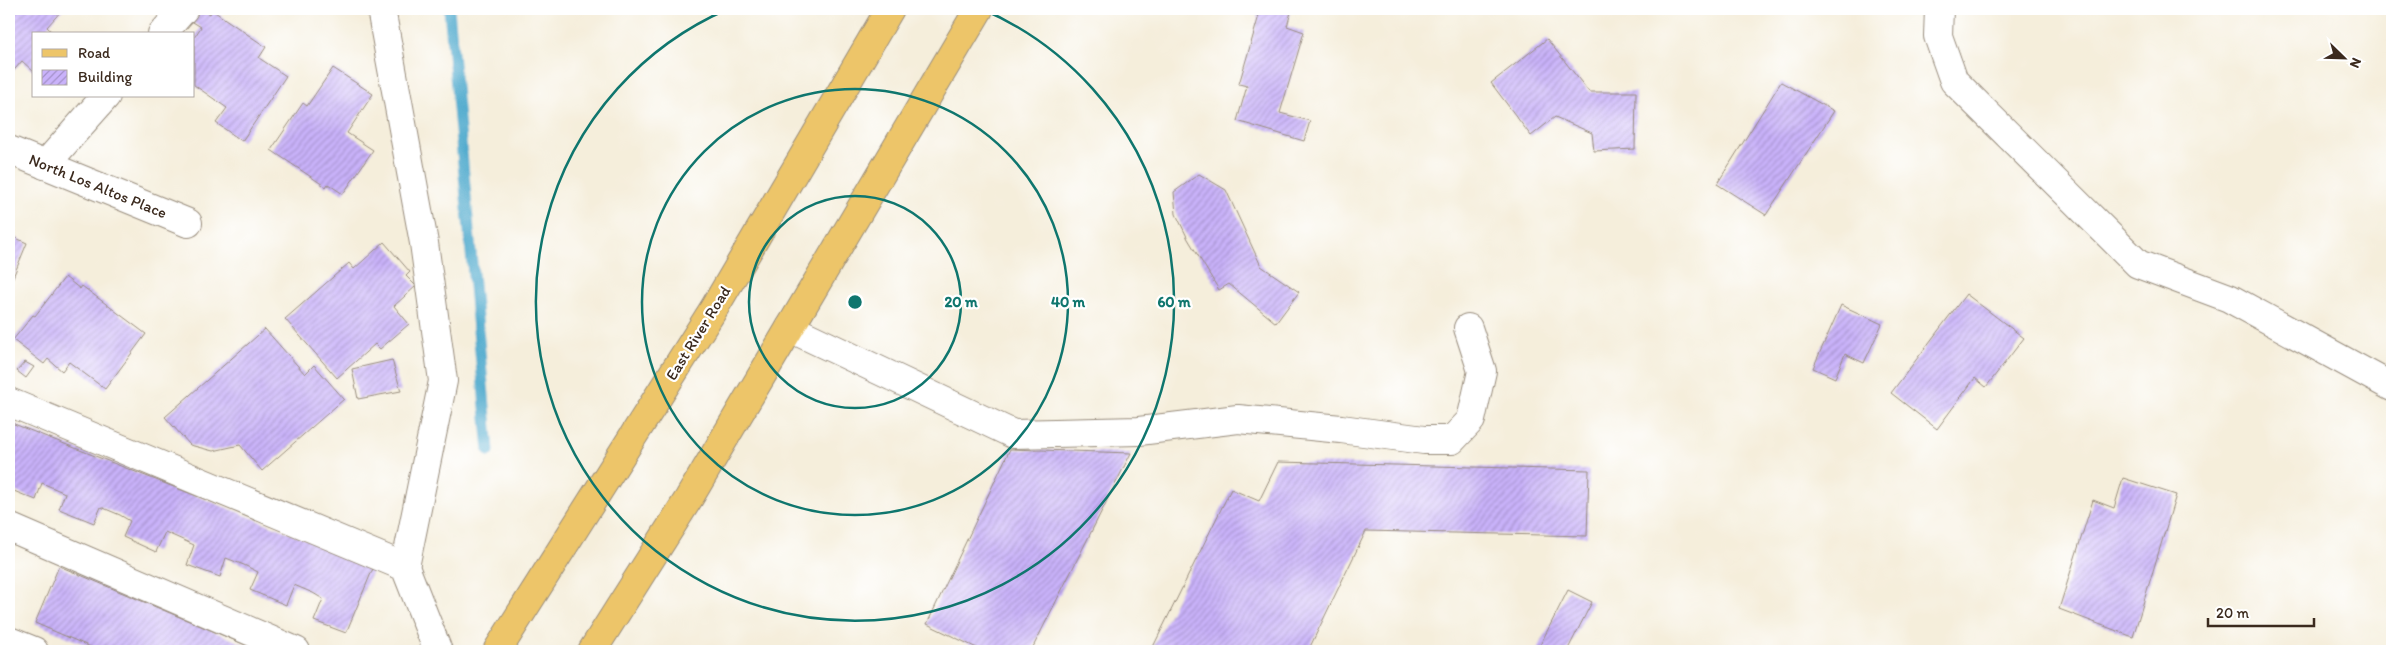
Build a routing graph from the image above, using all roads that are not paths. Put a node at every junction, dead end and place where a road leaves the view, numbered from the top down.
1 (184, 9) edge
2 (381, 9) edge
3 (890, 9) edge
4 (979, 9) edge
5 (1939, 9) edge
6 (164, 32) edge
7 (104, 98) edge
8 (9, 150) edge
9 (45, 165) junction
10 (188, 223) dead end
11 (790, 328) junction
12 (1468, 328) dead end
13 (2392, 387) edge
14 (9, 402) edge
15 (9, 527) edge
16 (405, 567) junction
17 (9, 641) edge
18 (34, 651) edge
19 (296, 651) edge
20 (438, 651) edge
21 (497, 651) edge
22 (592, 651) edge

1 - 6 street
2 - 16 street
3 - 21 main road, East River Road
4 - 11 main road
5 - 13 street
7 - 9 street
8 - 9 street, North Los Altos Place
9 - 10 street, North Los Altos Place
11 - 12 street
11 - 22 main road
14 - 16 street
15 - 19 street
16 - 20 street
17 - 18 street

